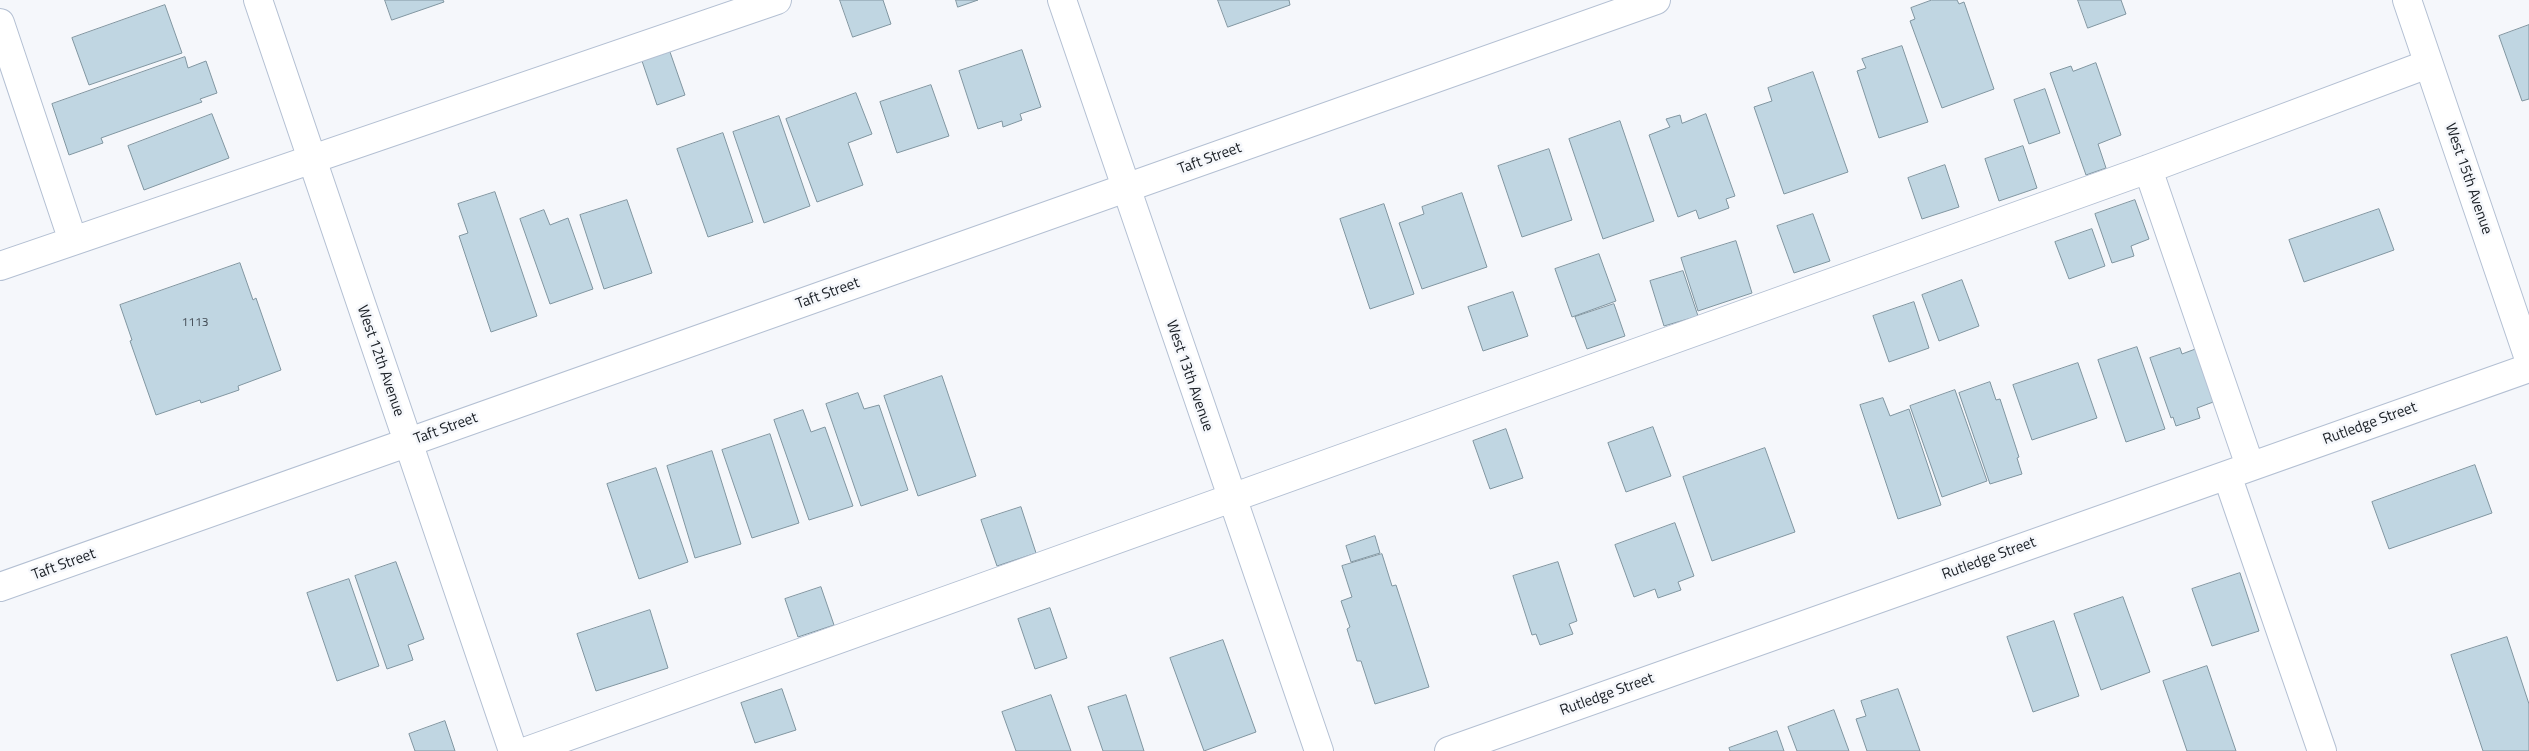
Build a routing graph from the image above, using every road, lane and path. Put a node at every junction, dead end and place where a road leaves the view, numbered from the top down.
1 (258, 0) edge
2 (778, 0) edge
3 (1062, 0) edge
4 (1656, 0) edge
5 (2407, 0) edge
6 (0, 23) edge
7 (2428, 64) junction
8 (312, 159) junction
9 (2148, 169) junction
10 (1125, 189) junction
11 (73, 241) junction
12 (0, 266) edge
13 (2529, 359) edge
14 (2529, 368) edge
15 (408, 443) junction
16 (2238, 471) junction
17 (1231, 496) junction
18 (0, 588) edge
19 (513, 751) edge
20 (527, 751) edge
21 (1318, 751) edge
22 (1449, 751) edge
23 (2322, 751) edge

1 - 8 street, West 12th Avenue
2 - 8 street
3 - 10 street, West 13th Avenue
4 - 10 street, Taft Street
5 - 7 street, West 15th Avenue
6 - 11 street
7 - 9 street
7 - 13 street, West 15th Avenue
8 - 11 street
8 - 15 street, West 12th Avenue
9 - 16 street
9 - 17 street
10 - 15 street, Taft Street
10 - 17 street, West 13th Avenue
11 - 12 street
14 - 16 street, Rutledge Street
15 - 18 street, Taft Street
15 - 19 street, West 12th Avenue
16 - 22 street, Rutledge Street
16 - 23 street
17 - 20 street
17 - 21 street, West 13th Avenue

